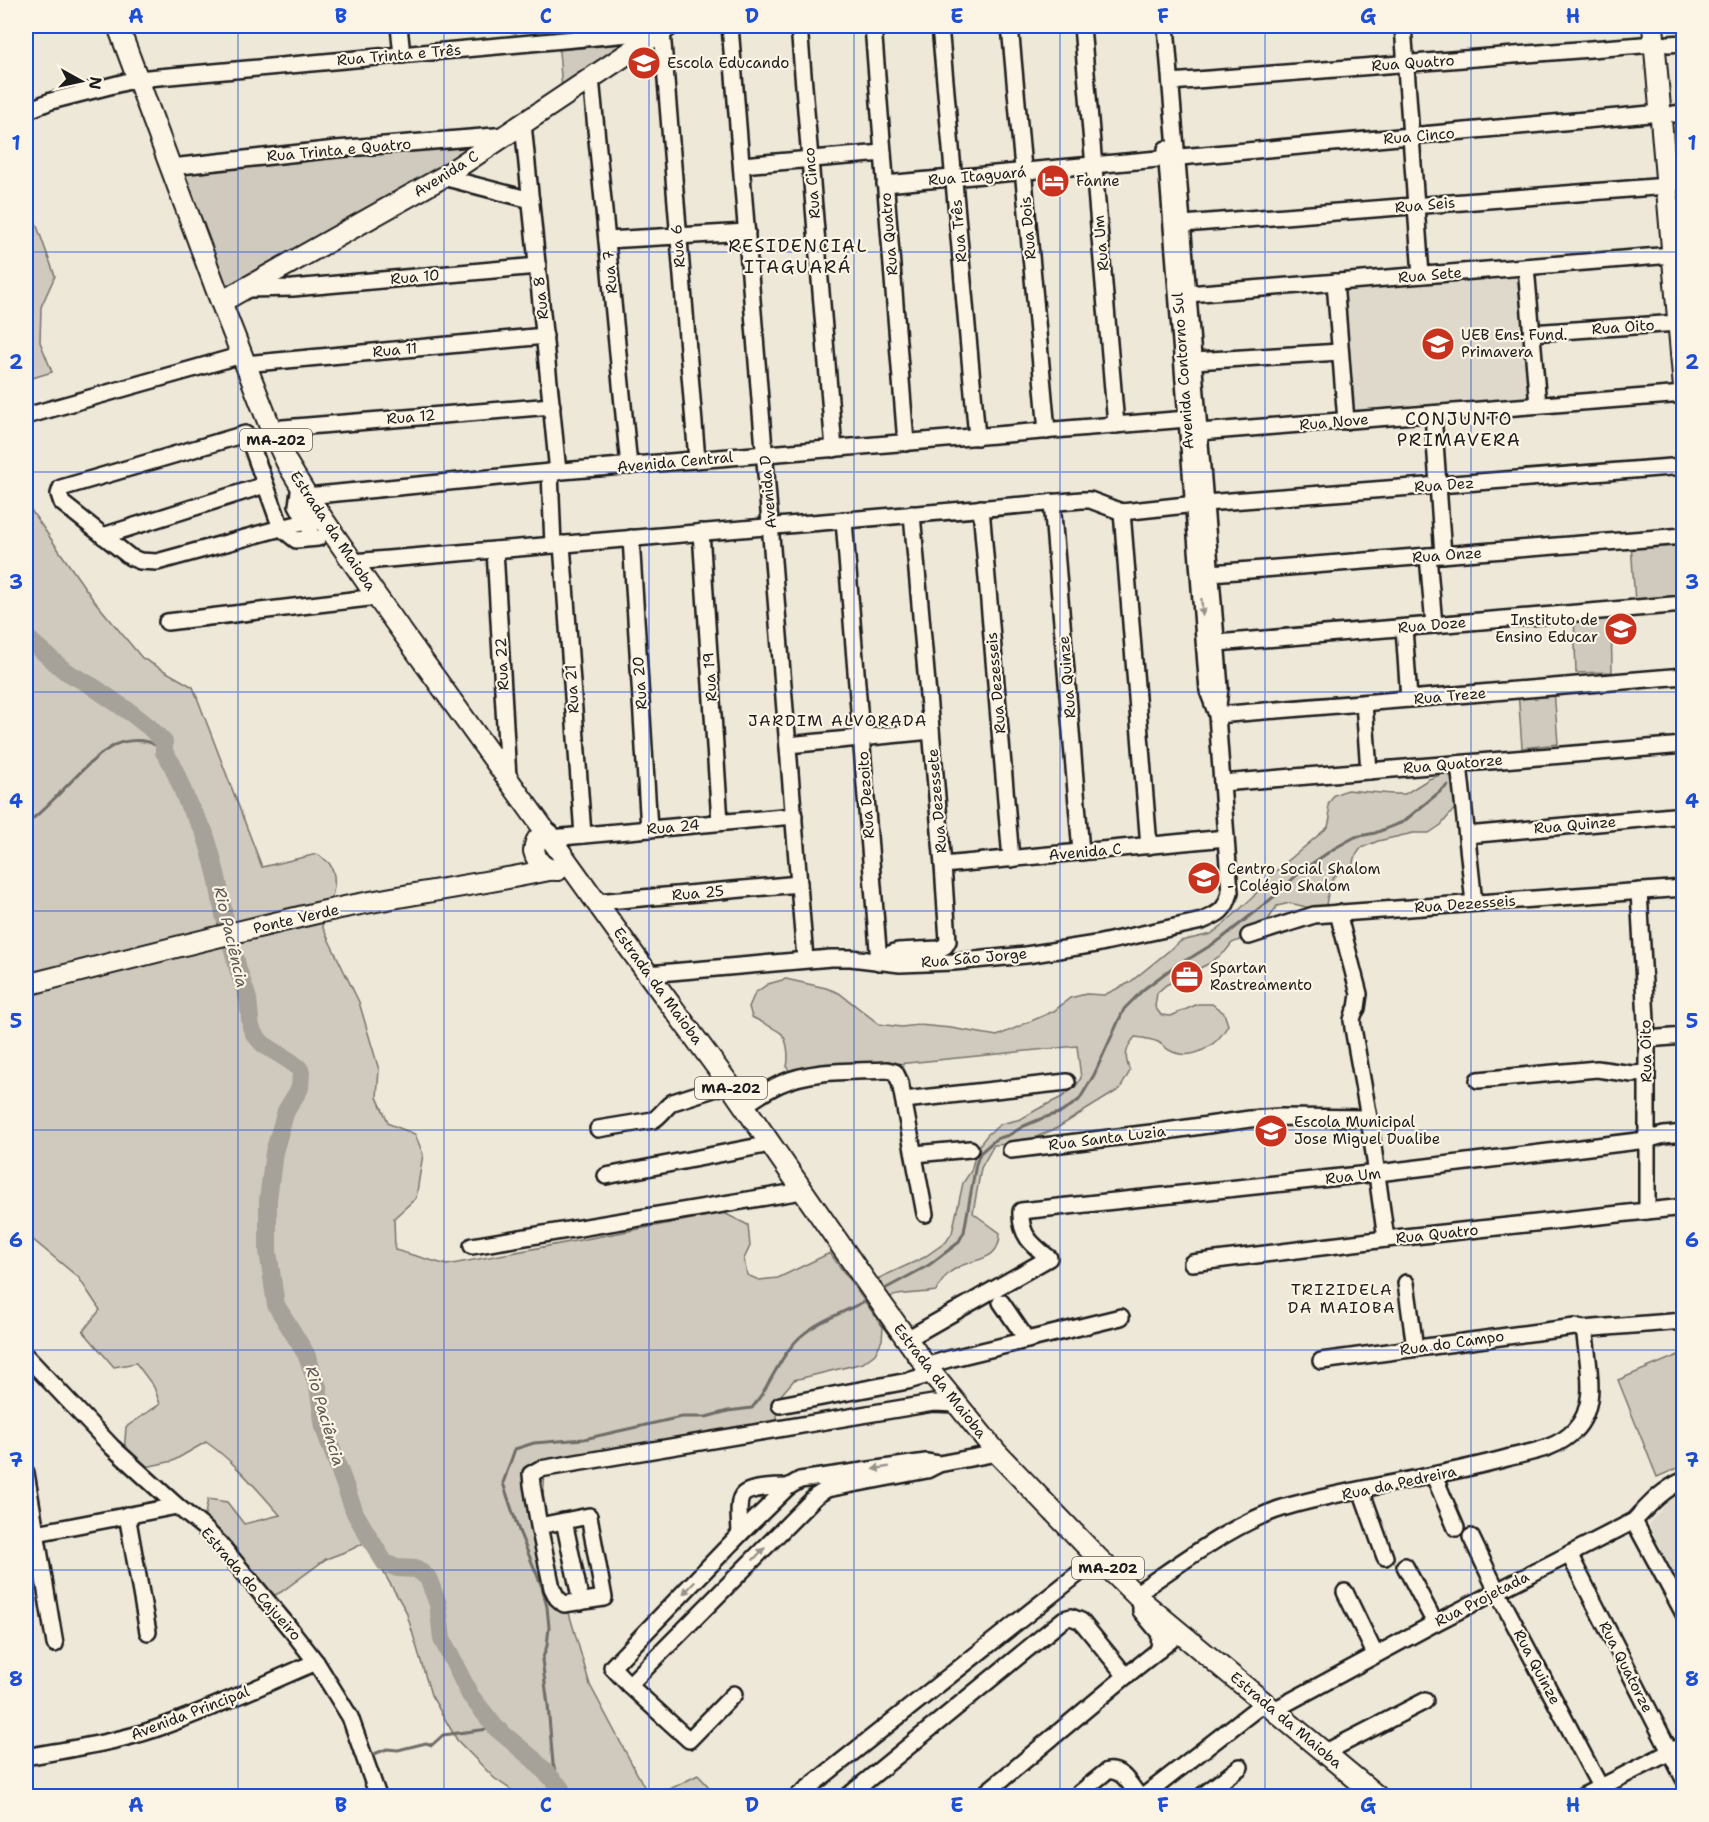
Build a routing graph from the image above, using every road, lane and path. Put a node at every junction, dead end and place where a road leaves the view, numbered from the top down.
1 (118, 26) edge
2 (399, 26) edge
3 (730, 26) edge
4 (799, 26) edge
5 (873, 26) edge
6 (940, 26) edge
7 (1010, 26) edge
8 (1082, 26) edge
9 (1156, 26) edge
10 (1166, 26) edge
11 (1402, 26) edge
12 (669, 27) edge
13 (1665, 36) edge
14 (402, 55) junction
15 (1406, 64) junction
16 (591, 78) junction
17 (137, 79) junction
18 (1171, 82) junction
19 (26, 111) edge
20 (1673, 113) edge
21 (523, 124) junction
22 (507, 135) junction
23 (1411, 136) junction
24 (883, 153) junction
25 (1172, 158) junction
26 (810, 159) junction
27 (742, 165) junction
28 (1094, 165) junction
29 (171, 167) junction
30 (1023, 171) junction
31 (443, 177) junction
32 (954, 178) junction
33 (885, 184) junction
34 (1677, 184) edge
35 (531, 200) junction
36 (1416, 206) junction
37 (1183, 224) junction
38 (1683, 231) edge
39 (747, 232) junction
40 (677, 236) junction
41 (607, 240) junction
42 (1672, 255) junction
43 (538, 267) junction
44 (1526, 267) junction
45 (273, 273) junction
46 (1421, 275) junction
47 (1335, 282) junction
48 (293, 288) junction
49 (243, 289) junction
50 (1188, 294) junction
51 (221, 302) junction
52 (1678, 323) junction
53 (1531, 333) junction
54 (545, 336) junction
55 (1341, 352) junction
56 (243, 359) junction
57 (1194, 361) junction
58 (1683, 388) edge
59 (1683, 394) edge
60 (1538, 405) junction
61 (552, 406) junction
62 (1433, 414) junction
63 (26, 416) edge
64 (1187, 419) junction
65 (1346, 421) junction
66 (1116, 425) junction
67 (271, 429) junction
68 (1047, 431) junction
69 (1199, 432) junction
70 (977, 437) junction
71 (906, 443) junction
72 (834, 449) junction
73 (765, 454) junction
74 (697, 460) junction
75 (629, 466) junction
76 (1683, 466) edge
77 (554, 472) junction
78 (265, 485) junction
79 (1439, 485) junction
80 (303, 490) junction
81 (1052, 502) junction
82 (1199, 504) junction
83 (981, 508) junction
84 (1122, 512) junction
85 (912, 514) junction
86 (844, 520) junction
87 (306, 522) junction
88 (771, 526) junction
89 (282, 528) junction
90 (701, 532) junction
91 (103, 536) junction
92 (1683, 536) edge
93 (327, 538) junction
94 (630, 538) junction
95 (558, 544) junction
96 (495, 550) junction
97 (1436, 556) junction
98 (353, 562) junction
99 (1211, 573) junction
100 (377, 597) junction
101 (1683, 604) edge
102 (166, 622) dead end
103 (1434, 625) junction
104 (1404, 628) junction
105 (1217, 643) junction
106 (1683, 676) edge
107 (1409, 699) junction
108 (1364, 703) junction
109 (1217, 715) junction
110 (931, 731) junction
111 (861, 738) junction
112 (788, 745) junction
113 (1683, 746) edge
114 (1459, 764) junction
115 (1370, 771) junction
116 (508, 778) junction
117 (1222, 783) junction
118 (1683, 815) edge
119 (794, 816) junction
120 (720, 822) junction
121 (650, 829) junction
122 (582, 835) junction
123 (1467, 835) junction
124 (1226, 838) junction
125 (542, 840) junction
126 (1149, 846) junction
127 (1081, 852) junction
128 (1011, 859) junction
129 (943, 865) junction
130 (557, 867) junction
131 (498, 880) junction
132 (800, 884) junction
133 (1683, 888) edge
134 (1639, 891) junction
135 (592, 896) junction
136 (1474, 903) junction
137 (1338, 913) junction
138 (1249, 936) dead end
139 (806, 959) junction
140 (879, 962) junction
141 (648, 974) junction
142 (26, 985) edge
143 (1683, 1036) edge
144 (1647, 1039) junction
145 (1647, 1073) junction
146 (1478, 1080) dead end
147 (1067, 1083) dead end
148 (729, 1084) junction
149 (904, 1100) junction
150 (744, 1106) junction
151 (1369, 1118) junction
152 (598, 1129) dead end
153 (1683, 1133) edge
154 (1646, 1140) junction
155 (770, 1144) junction
156 (970, 1149) dead end
157 (1011, 1150) dead end
158 (915, 1154) junction
159 (1378, 1173) junction
160 (606, 1176) dead end
161 (802, 1191) junction
162 (1683, 1207) edge
163 (1647, 1212) junction
164 (925, 1214) dead end
165 (1386, 1239) junction
166 (472, 1246) dead end
167 (1192, 1263) dead end
168 (1406, 1284) dead end
169 (1001, 1302) dead end
170 (1121, 1317) dead end
171 (1683, 1321) edge
172 (1582, 1329) junction
173 (907, 1339) junction
174 (1027, 1340) junction
175 (1415, 1348) junction
176 (26, 1356) edge
177 (1321, 1361) dead end
178 (929, 1370) junction
179 (957, 1404) junction
180 (780, 1406) dead end
181 (997, 1453) junction
182 (26, 1473) edge
183 (1434, 1476) junction
184 (1683, 1480) edge
185 (826, 1483) junction
186 (788, 1486) junction
187 (1361, 1490) junction
188 (177, 1506) junction
189 (127, 1515) junction
190 (564, 1521) junction
191 (1635, 1521) junction
192 (539, 1526) junction
193 (1456, 1528) dead end
194 (31, 1534) edge
195 (740, 1534) junction
196 (1471, 1537) dead end
197 (1569, 1554) junction
198 (1385, 1557) dead end
199 (1098, 1558) junction
200 (711, 1566) junction
201 (1405, 1566) dead end
202 (730, 1583) junction
203 (1497, 1591) junction
204 (1345, 1592) dead end
205 (1139, 1598) junction
206 (580, 1602) junction
207 (1683, 1614) edge
208 (1435, 1623) junction
209 (148, 1632) dead end
210 (1180, 1633) junction
211 (55, 1644) dead end
212 (1160, 1650) junction
213 (1375, 1654) junction
214 (315, 1662) junction
215 (1126, 1676) junction
216 (629, 1685) junction
217 (734, 1694) dead end
218 (1425, 1701) dead end
219 (1270, 1706) junction
220 (1677, 1749) edge
221 (1326, 1752) junction
222 (26, 1758) edge
223 (1240, 1767) dead end
224 (1683, 1779) edge
225 (1603, 1792) edge
226 (373, 1796) edge
227 (1376, 1796) edge
228 (798, 1797) edge
229 (848, 1797) edge
230 (982, 1797) edge
231 (1076, 1797) edge
232 (1139, 1797) edge
233 (1144, 1797) edge
234 (1202, 1797) edge
235 (1583, 1797) edge

1 - 17 main road, Estrada da Maioba / MA-202
2 - 14 street
3 - 27 street, Avenida D
4 - 26 street, Rua Cinco
5 - 24 street, Rua Quatro
6 - 32 street, Rua Três
7 - 30 street, Rua Dois
8 - 28 street, Rua Um
9 - 25 street, Avenida Contorno Sul
10 - 18 street, Avenida Contorno Sul
11 - 15 street
12 - 14 street, Rua Trinta e Três
12 - 16 main road, Avenida C
12 - 40 street, Rua 6
13 - 15 street, Rua Quatro
13 - 20 main road
14 - 17 street, Rua Trinta e Três
15 - 18 street, Rua Quatro
15 - 23 street
16 - 21 main road, Avenida C
16 - 41 street, Rua 7
17 - 19 street, Rua Trinta e Três
17 - 29 main road, Estrada da Maioba / MA-202
18 - 25 street, Avenida Contorno Sul
20 - 23 street, Rua Cinco
20 - 34 main road
21 - 22 main road, Avenida C
21 - 35 street, Rua 8
22 - 29 street, Rua Trinta e Quatro
22 - 31 main road, Avenida C
23 - 25 street, Rua Cinco
23 - 36 street
24 - 26 street
24 - 33 street, Rua Quatro
25 - 28 street, Rua Itaguará
25 - 37 street, Avenida Contorno Sul
25 - 64 street, Avenida Contorno Sul
26 - 27 street
26 - 72 street, Rua Cinco
27 - 39 street, Avenida D
28 - 30 street, Rua Itaguará
28 - 66 street, Rua Um
29 - 51 main road, Estrada da Maioba / MA-202
30 - 32 street, Rua Itaguará
30 - 68 street, Rua Dois
31 - 35 street
31 - 45 main road, Avenida C
32 - 33 street, Rua Itaguará
32 - 70 street, Rua Três
33 - 71 street, Rua Quatro
34 - 36 street, Rua Seis
34 - 38 main road
34 - 42 main road
35 - 43 street, Rua 8
36 - 37 street, Rua Seis
36 - 46 street
37 - 50 street, Avenida Contorno Sul
39 - 40 street
39 - 73 street, Avenida D
40 - 41 street
40 - 74 street, Rua 6
41 - 75 street, Rua 7
42 - 44 street, Rua Sete
42 - 52 main road
43 - 48 street, Rua 10
43 - 54 street, Rua 8
44 - 46 street, Rua Sete
44 - 53 street
45 - 48 street
45 - 49 main road, Avenida C
46 - 47 street, Rua Sete
47 - 50 street, Rua Sete
47 - 55 street
48 - 49 street, Rua 10
49 - 51 main road, Avenida C
50 - 57 street, Avenida Contorno Sul
51 - 56 main road, Estrada da Maioba / MA-202
52 - 53 street, Rua Oito
52 - 58 main road
53 - 60 street
54 - 56 street, Rua 11
54 - 61 street, Rua 8
55 - 57 street
55 - 65 street
56 - 63 street, Rua 11
56 - 67 main road, Estrada da Maioba / MA-202
57 - 69 street, Avenida Contorno Sul
59 - 60 street, Rua Nove
60 - 62 street, Rua Nove
61 - 67 street, Rua 12
61 - 77 street, Rua 8
62 - 65 street, Rua Nove
62 - 79 street
64 - 66 street, Avenida Central
64 - 82 street, Avenida Contorno Sul
65 - 69 street, Rua Nove
66 - 68 street, Avenida Central
67 - 80 main road, Estrada da Maioba / MA-202
68 - 70 street, Avenida Central
69 - 82 street, Avenida Contorno Sul
70 - 71 street, Avenida Central
71 - 72 street, Avenida Central
72 - 73 street, Avenida Central
73 - 74 street, Avenida Central
73 - 88 street, Avenida D
74 - 75 street, Avenida Central
75 - 77 street, Avenida Central
76 - 79 street, Rua Dez
77 - 80 street, Avenida Central
77 - 95 street, Rua 8
78 - 89 street
78 - 91 street
78 - 91 street
79 - 82 street, Rua Dez
79 - 97 street
80 - 87 street
80 - 93 main road, Estrada da Maioba / MA-202
81 - 83 street
81 - 84 street
81 - 127 street, Rua Quinze
82 - 84 street
82 - 99 street, Avenida Contorno Sul
82 -> 109 street, Avenida Contorno Sul
83 - 85 street
83 - 128 street, Rua Dezesseis
84 - 126 street
85 - 86 street
85 - 110 street, Rua Dezessete
86 - 88 street
86 - 111 street, Rua Dezoito
87 - 89 street
87 - 93 street
88 - 90 street
88 - 112 street, Avenida D
89 - 91 street
89 - 93 street
90 - 94 street
90 - 120 street, Rua 19
92 - 97 street, Rua Onze
93 - 98 main road, Estrada da Maioba / MA-202
94 - 95 street
94 - 121 street, Rua 20
95 - 96 street
95 - 122 street, Rua 21
96 - 98 street
96 - 116 street, Rua 22
97 - 99 street, Rua Onze
97 - 103 street
98 - 100 main road, Estrada da Maioba / MA-202
99 - 105 street, Avenida Contorno Sul
100 - 102 street
100 - 116 main road, Estrada da Maioba / MA-202
101 - 103 street, Rua Doze
103 - 104 street, Rua Doze
104 - 105 street, Rua Doze
104 - 107 street
105 - 109 street, Avenida Contorno Sul
106 - 107 street, Rua Treze
107 - 108 street, Rua Treze
108 - 109 street, Rua Treze
108 - 115 street
109 - 117 street, Avenida Contorno Sul
110 - 111 street
110 - 129 street, Rua Dezessete
111 - 112 street
111 - 140 street, Rua Dezoito
112 - 119 street, Avenida D
113 - 114 street, Rua Quatorze
114 - 115 street, Rua Quatorze
114 - 123 street
115 - 117 street, Rua Quatorze
116 - 125 main road, Estrada da Maioba / MA-202
117 - 124 street, Avenida Contorno Sul
118 - 123 street, Rua Quinze
119 - 120 street, Rua 24
119 - 132 street, Avenida D
120 - 121 street, Rua 24
121 - 122 street, Rua 24
122 - 125 street, Rua 24
123 - 136 street
124 - 126 street, Avenida C
124 - 140 street, Rua São Jorge
125 - 130 main road, MA-202
125 - 131 main road, Ponte Verde
126 - 127 street, Avenida C
127 - 128 street, Avenida C
128 - 129 street, Avenida C
129 - 140 street, Rua Dezessete
130 - 131 main road, Ponte Verde
130 - 135 main road, Estrada da Maioba / MA-202
131 - 142 main road, Ponte Verde
132 - 135 street, Rua 25
132 - 139 street, Avenida D
133 - 134 street, Rua Dezesseis
134 - 136 street, Rua Dezesseis
134 - 144 street, Rua Oito
135 - 141 main road, Estrada da Maioba / MA-202
136 - 137 street, Rua Dezesseis
137 - 138 street, Rua Dezesseis
137 - 151 street
139 - 140 street, Rua São Jorge
139 - 141 street, Rua São Jorge
141 - 148 main road, Estrada da Maioba / MA-202
143 - 144 street
144 - 145 street, Rua Oito
145 - 146 street
145 - 154 street, Rua Oito
147 - 149 street
148 - 150 main road, Estrada da Maioba / MA-202
148 - 152 street
149 - 150 street
149 - 158 street
150 - 155 main road, Estrada da Maioba / MA-202
151 - 157 street, Rua Santa Luzia
151 - 159 street
153 - 154 street, Rua Um
154 - 159 street, Rua Um
154 - 163 street, Rua Oito
155 - 160 street
155 - 161 main road, Estrada da Maioba / MA-202
156 - 158 street
158 - 164 street
159 - 165 street
159 - 173 street, Rua Um
161 - 166 street
161 - 173 main road, Estrada da Maioba / MA-202
162 - 163 street, Rua Quatro
163 - 165 street, Rua Quatro
165 - 167 street, Rua Quatro
168 - 175 street
169 - 174 street
170 - 174 street
171 - 172 street, Rua do Campo
172 - 175 street, Rua do Campo
172 - 183 street, Rua da Pedreira
173 - 178 main road, Estrada da Maioba / MA-202
174 - 178 street
175 - 177 street, Rua do Campo
176 - 188 street, Estrada do Cajueiro
178 - 179 main road, Estrada da Maioba / MA-202
178 - 180 street
179 - 181 main road, Estrada da Maioba / MA-202
179 - 192 street
181 - 185 street
181 - 199 main road, Estrada da Maioba / MA-202
182 - 194 street
183 - 187 street, Rua da Pedreira
183 - 193 street
184 - 191 street, Rua Projetada
185 - 186 street
202 -> 185 street
186 - 195 street
186 - 195 street
187 - 198 street
187 - 205 street, Rua da Pedreira
188 - 189 street
188 - 214 street, Estrada do Cajueiro
189 - 194 street
189 - 209 street
190 - 192 street
190 - 206 street
190 - 206 street
191 - 197 street, Rua Projetada
191 - 207 street
192 - 206 street
194 - 211 street
195 - 200 street
196 - 203 street, Rua Quinze
197 - 203 street, Rua Projetada
197 - 220 street, Rua Quatorze
199 - 205 main road, Estrada da Maioba / MA-202
199 - 228 street
200 - 202 street
200 -> 216 street
201 - 208 street
202 - 216 street
203 - 208 street, Rua Projetada
203 - 225 street, Rua Quinze
204 - 213 street
205 - 210 main road, Estrada da Maioba / MA-202
205 - 212 street
208 - 213 street, Rua Projetada
210 - 212 street
210 - 219 main road, Estrada da Maioba / MA-202
212 - 215 street
213 - 219 street, Rua Projetada
214 - 222 street, Avenida Principal
214 - 226 street, Estrada do Cajueiro
215 - 229 street
215 - 230 street
216 - 217 street
218 - 221 street
219 - 221 main road, Estrada da Maioba / MA-202
219 - 233 street, Rua Projetada
220 - 224 street, Rua Quatorze
220 - 225 street
221 - 227 main road, Estrada da Maioba / MA-202
223 - 234 street
225 - 235 street
231 - 232 street

